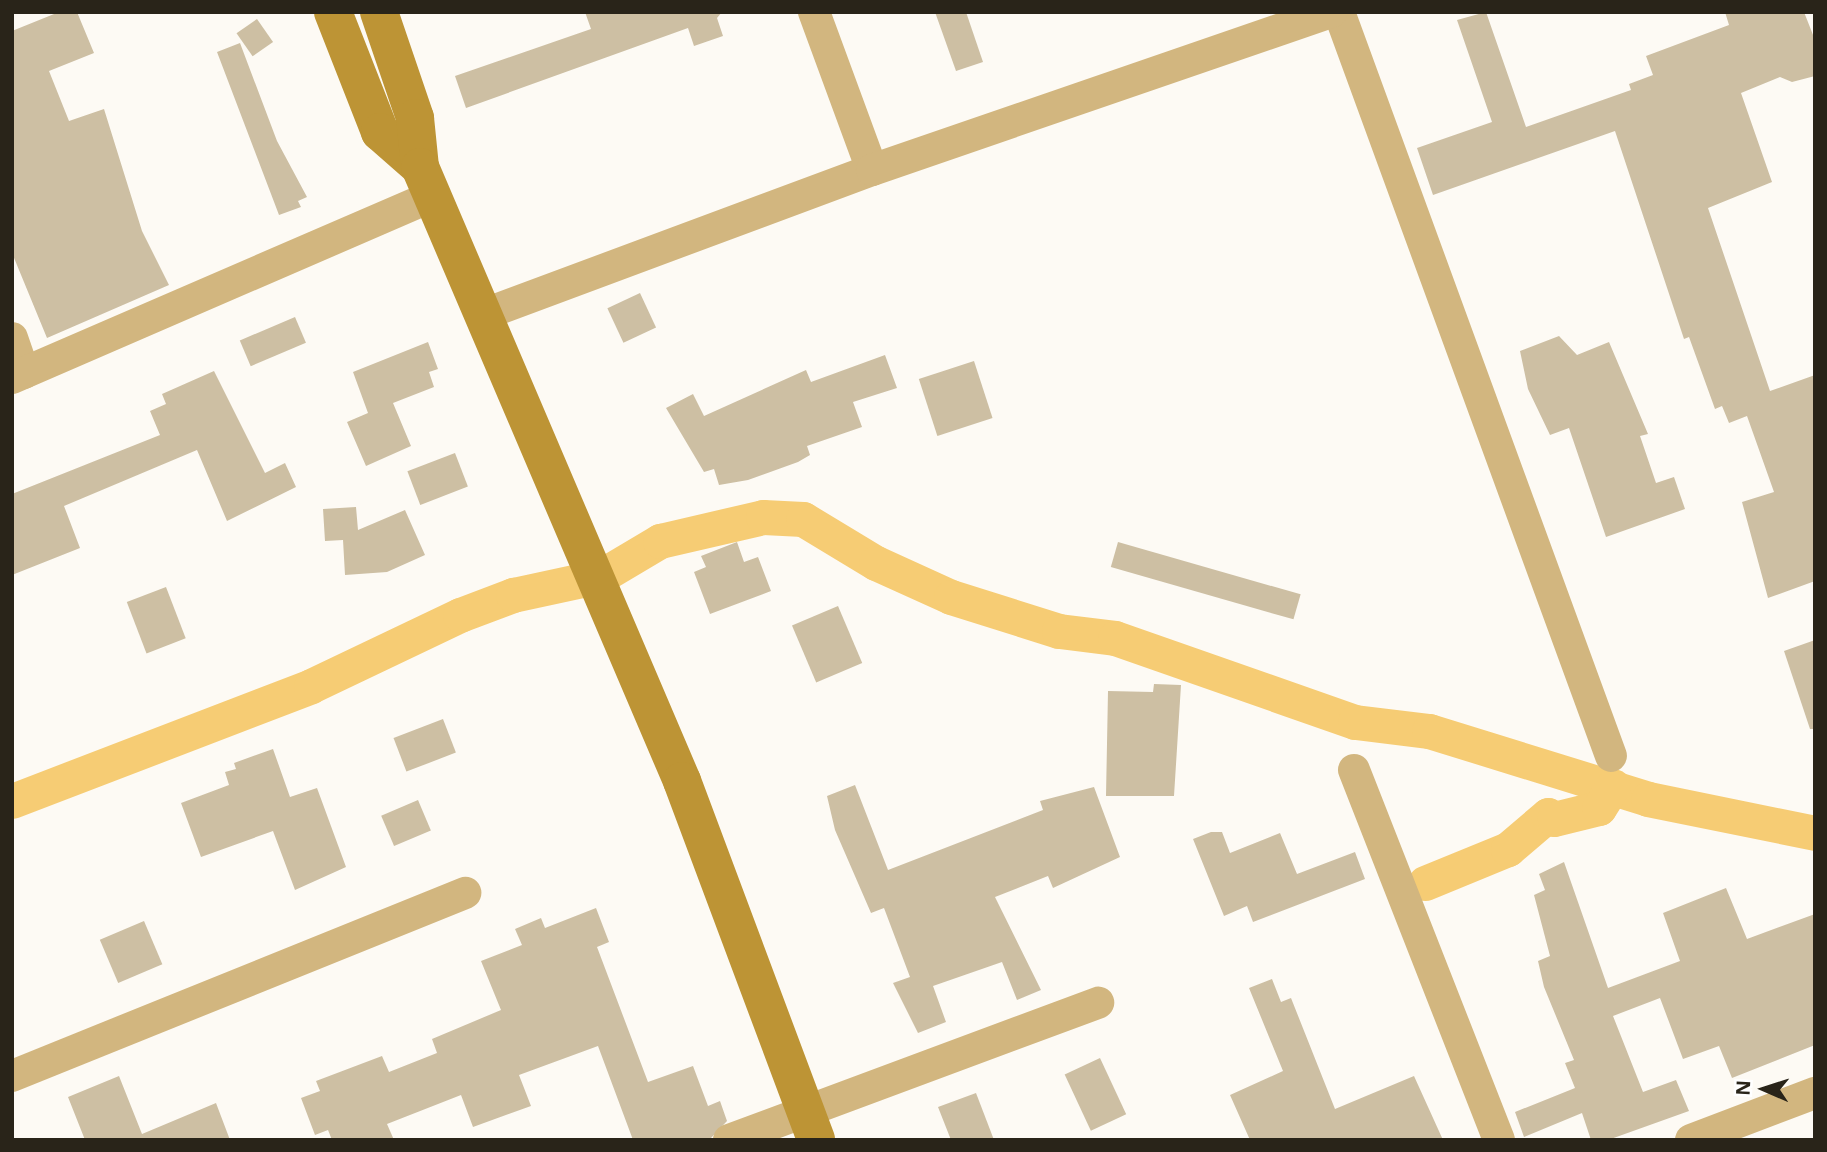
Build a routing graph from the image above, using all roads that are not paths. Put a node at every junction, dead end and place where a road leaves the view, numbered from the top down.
1 (333, 12) edge
2 (379, 12) edge
3 (814, 12) edge
4 (1332, 12) edge
5 (1339, 12) edge
6 (872, 170) junction
7 (426, 181) junction
8 (482, 315) junction
9 (12, 338) edge
10 (18, 376) edge
11 (1611, 756) dead end
12 (1354, 770) dead end
13 (466, 893) dead end
14 (1098, 1003) dead end
15 (12, 1076) edge
16 (1815, 1093) edge
17 (810, 1124) edge
18 (729, 1140) edge
19 (1499, 1140) edge
20 (1690, 1140) edge

1 - 7 street
2 - 7 street
3 - 6 street
4 - 6 street
5 - 11 street
6 - 8 street
7 - 8 street
7 - 10 street
8 - 17 street
9 - 10 street
12 - 19 street
13 - 15 street
14 - 17 street
16 - 20 street
17 - 18 street

